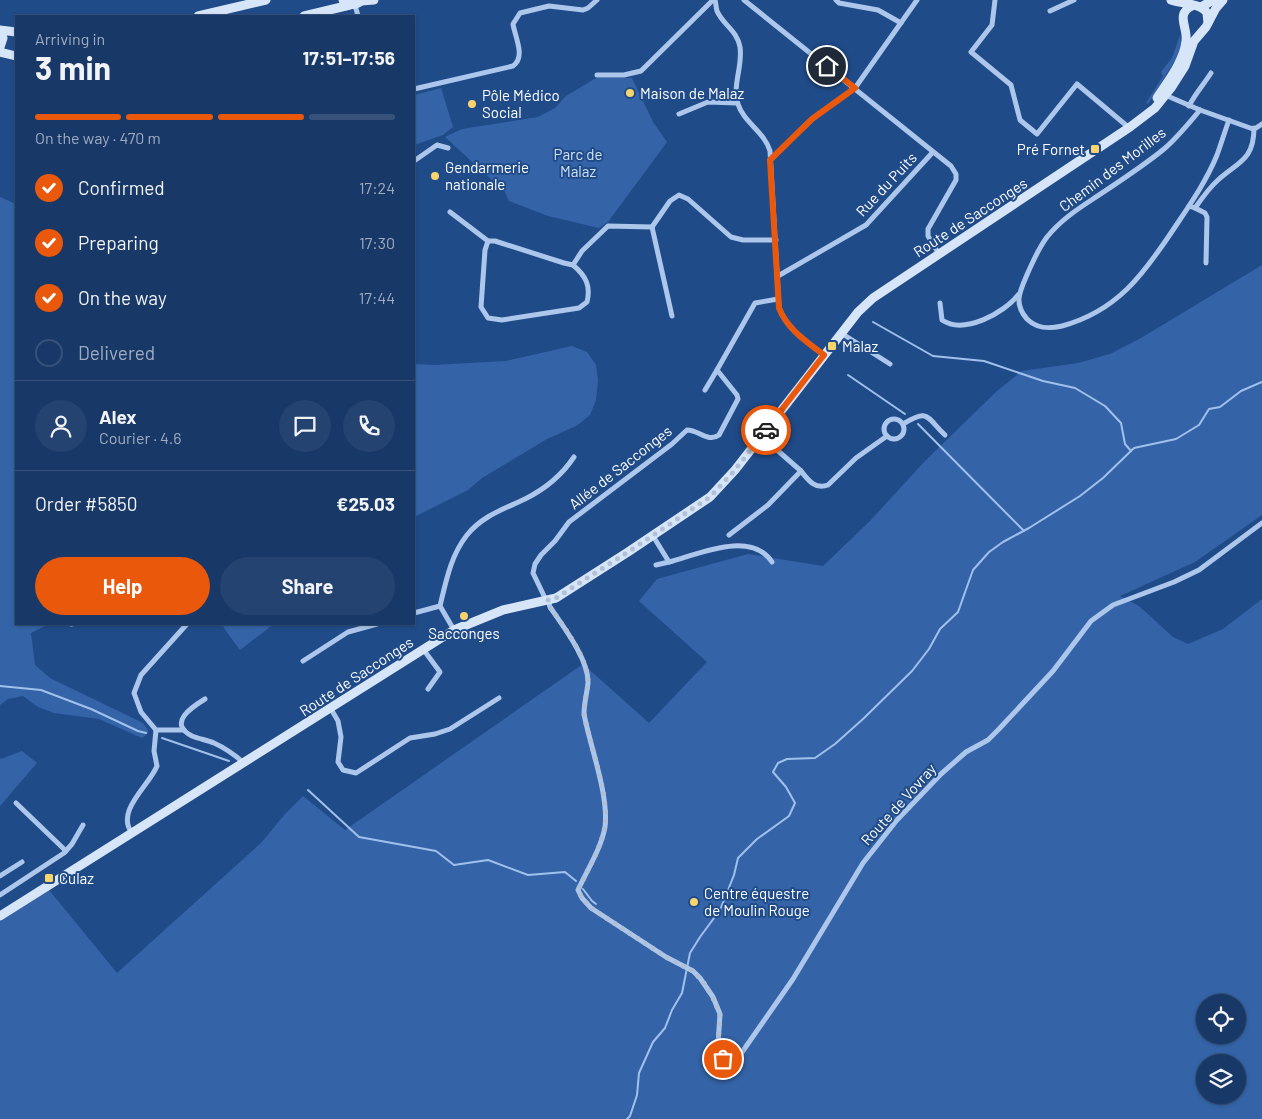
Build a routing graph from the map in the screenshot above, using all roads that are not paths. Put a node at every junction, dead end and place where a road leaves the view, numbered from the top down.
1 (266, 0) edge
2 (374, 0) edge
3 (597, 0) edge
4 (714, 0) edge
5 (744, 0) edge
6 (836, 0) edge
7 (917, 0) edge
8 (995, 0) edge
9 (1074, 0) edge
10 (1169, 0) edge
11 (1213, 0) edge
12 (1222, 0) edge
13 (354, 2) edge
14 (1196, 6) junction
15 (1050, 11) dead end
16 (202, 15) edge
17 (308, 15) edge
18 (358, 15) edge
19 (1182, 16) junction
20 (901, 23) junction
21 (1205, 26) junction
22 (1185, 27) junction
23 (0, 30) edge
24 (15, 32) edge
25 (0, 47) edge
26 (0, 52) edge
27 (15, 56) edge
28 (1211, 73) dead end
29 (597, 75) dead end
30 (855, 88) junction
31 (415, 90) edge
32 (1161, 96) junction
33 (737, 103) junction
34 (1190, 106) junction
35 (1200, 110) junction
36 (679, 114) dead end
37 (1229, 120) junction
38 (1262, 124) edge
39 (1254, 128) junction
40 (1124, 129) junction
41 (448, 148) dead end
42 (934, 152) junction
43 (415, 160) edge
44 (770, 160) junction
45 (1189, 206) junction
46 (1195, 208) junction
47 (450, 212) dead end
48 (652, 227) junction
49 (776, 240) junction
50 (488, 241) junction
51 (939, 254) junction
52 (1206, 263) dead end
53 (573, 265) junction
54 (778, 276) junction
55 (1018, 295) junction
56 (778, 299) junction
57 (940, 304) dead end
58 (672, 316) dead end
59 (841, 334) junction
60 (824, 355) junction
61 (890, 364) dead end
62 (717, 370) junction
63 (705, 390) dead end
64 (903, 424) junction
65 (945, 435) dead end
66 (761, 436) junction
67 (887, 436) junction
68 (574, 457) dead end
69 (801, 471) junction
70 (1262, 523) edge
71 (729, 535) dead end
72 (653, 536) junction
73 (670, 562) junction
74 (772, 562) dead end
75 (656, 566) dead end
76 (547, 600) junction
77 (440, 606) junction
78 (415, 613) edge
79 (187, 625) edge
80 (373, 625) edge
81 (454, 630) junction
82 (423, 649) junction
83 (303, 661) dead end
84 (428, 689) dead end
85 (499, 698) dead end
86 (205, 699) dead end
87 (331, 709) junction
88 (156, 730) junction
89 (184, 730) junction
90 (244, 763) junction
91 (16, 802) dead end
92 (83, 825) dead end
93 (132, 833) junction
94 (66, 851) junction
95 (22, 862) dead end
96 (0, 876) edge
97 (0, 895) edge
98 (0, 916) edge

1 - 16 street
2 - 13 street
3 - 31 street
4 - 29 street
4 - 33 street
5 - 30 street
6 - 20 street
7 - 20 street
8 - 40 street
9 - 15 street
10 - 14 street
10 - 19 street
11 - 14 street
12 - 21 street, Route de Sacconges
13 - 17 street
13 - 18 street
14 - 19 street
14 - 21 street
19 - 22 street
20 - 30 street
21 - 22 street
21 - 32 street, Route de Sacconges
22 - 32 street, Route de Sacconges
23 - 24 street
23 - 25 street
26 - 27 street
28 - 34 street
30 - 42 street
30 - 44 street
32 - 34 street
32 - 40 street, Route de Sacconges
33 - 36 street
33 - 44 street
34 - 35 street
35 - 37 street
35 - 55 street, Chemin des Morilles
37 - 39 street
37 - 45 street
38 - 39 street
39 - 46 street
40 - 51 street, Route de Sacconges
41 - 43 street
42 - 51 street
42 - 54 street, Rue du Puits
44 - 49 street
45 - 46 street
45 - 55 street
46 - 52 street
47 - 50 street
48 - 49 street
48 - 53 street
48 - 58 street
49 - 54 street
50 - 53 street
50 - 53 street
51 - 59 street, Route de Sacconges
54 - 56 street
55 - 57 street
56 - 60 street
56 - 62 street
59 - 60 street, Route de Sacconges
59 - 61 street
60 - 66 street, Route de Sacconges
62 - 63 street
62 - 76 street, Allée de Sacconges
64 - 65 street
64 - 67 street
64 - 67 street
66 - 69 street
66 - 72 street, Route de Sacconges
67 - 69 street
68 - 77 street
69 - 71 street
70 - 76 street, Route de Vovray
72 - 73 street
72 - 76 street, Route de Sacconges
73 - 74 street
73 - 75 street
76 - 81 street, Route de Sacconges
77 - 78 street
77 - 81 street
79 - 88 street
80 - 83 street
81 - 82 street, Route de Sacconges
82 - 84 street
82 - 87 street, Route de Sacconges
85 - 87 street
86 - 89 street
87 - 90 street, Route de Sacconges
88 - 89 street
88 - 93 street
89 - 90 street
90 - 93 street, Route de Sacconges
91 - 94 street
92 - 94 street
93 - 98 street, Route de Sacconges
94 - 97 street
95 - 96 street

